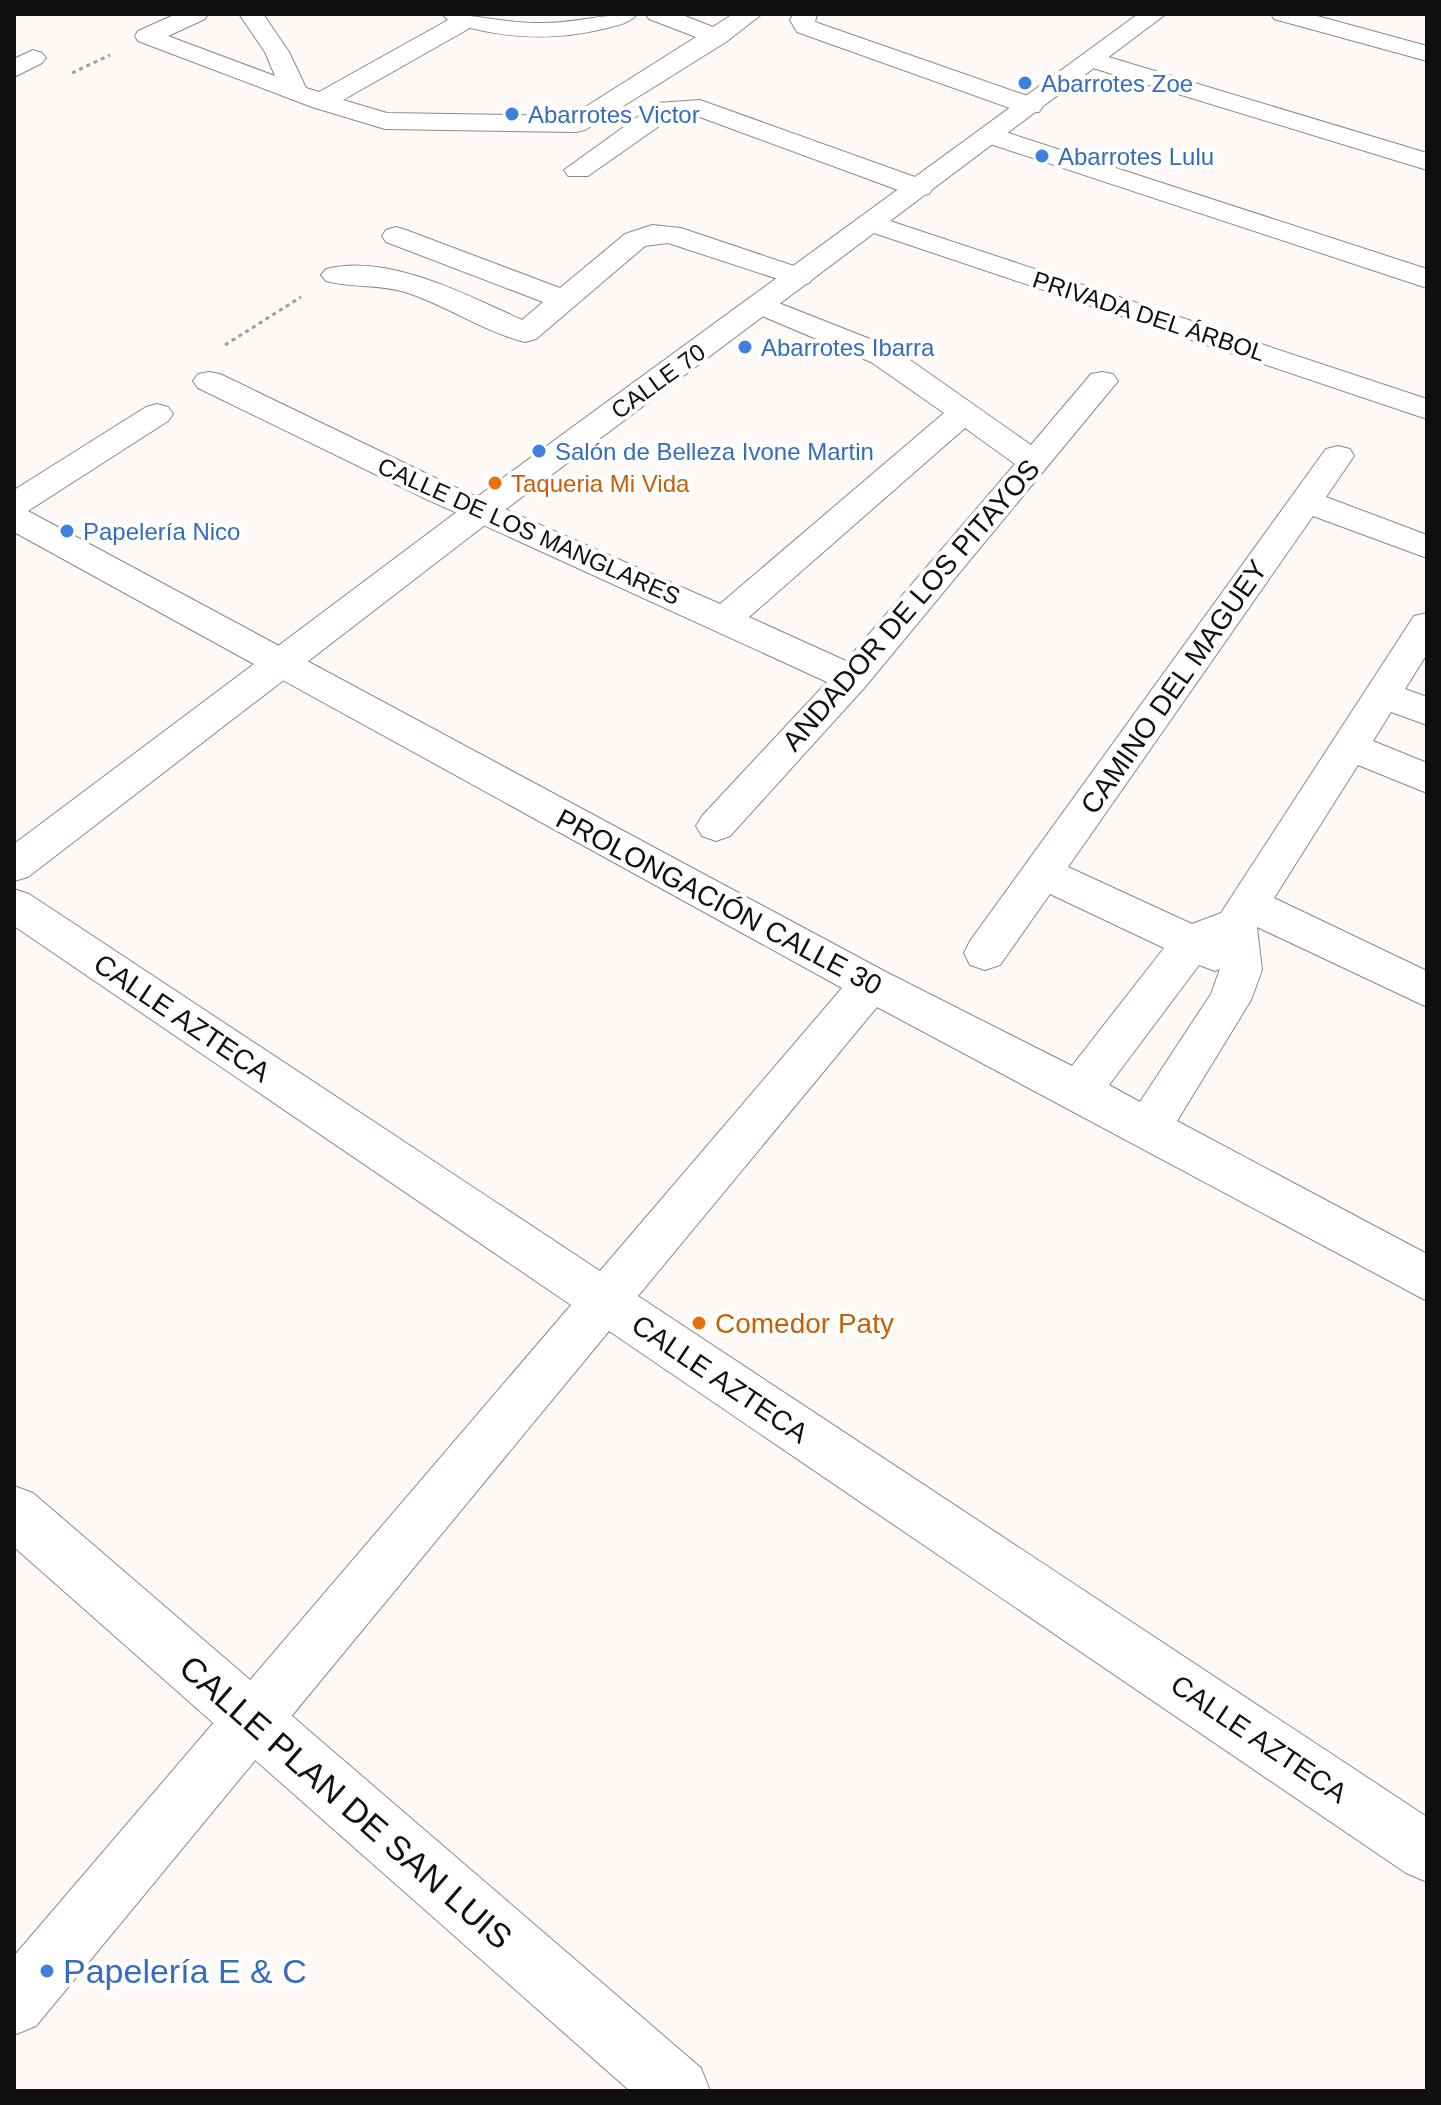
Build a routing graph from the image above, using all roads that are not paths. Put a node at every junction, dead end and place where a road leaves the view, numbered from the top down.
1 (196, 14) edge
2 (251, 14) edge
3 (625, 14) edge
4 (658, 14) edge
5 (750, 14) edge
6 (805, 14) edge
7 (1154, 14) edge
8 (1283, 14) edge
9 (461, 17) edge
10 (717, 37) junction
11 (14, 50) edge
12 (1427, 54) edge
13 (1092, 60) junction
14 (14, 69) edge
15 (309, 98) junction
16 (1030, 106) junction
17 (990, 135) junction
18 (1427, 162) edge
19 (578, 170) dead end
20 (919, 188) junction
21 (872, 223) junction
22 (396, 236) dead end
23 (445, 254) junction
24 (336, 275) dead end
25 (799, 277) junction
26 (1427, 279) edge
27 (416, 283) junction
28 (564, 300) junction
29 (761, 305) junction
30 (209, 381) dead end
31 (1102, 381) dead end
32 (1427, 409) edge
33 (964, 412) junction
34 (157, 414) dead end
35 (1338, 456) dead end
36 (1034, 462) junction
37 (1304, 501) junction
38 (14, 505) edge
39 (482, 510) junction
40 (14, 518) edge
41 (1427, 547) edge
42 (724, 620) junction
43 (1427, 625) edge
44 (279, 664) junction
45 (852, 678) junction
46 (1383, 694) junction
47 (1427, 712) edge
48 (1351, 747) junction
49 (1427, 779) edge
50 (716, 826) dead end
51 (14, 866) edge
52 (1044, 873) junction
53 (14, 905) edge
54 (1242, 914) junction
55 (1193, 941) junction
56 (985, 953) dead end
57 (1241, 970) junction
58 (871, 984) junction
59 (1427, 990) edge
60 (1079, 1091) junction
61 (1148, 1128) junction
62 (1427, 1279) edge
63 (603, 1301) junction
64 (14, 1512) edge
65 (252, 1721) junction
66 (1427, 1852) edge
67 (14, 2004) edge
68 (647, 2080) edge

1 - 15 street
2 - 15 street
3 - 9 street
4 - 10 street
5 - 10 street
6 - 16 street
7 - 13 street, CALLE 70
8 - 12 street
9 - 15 street
10 - 15 street
11 - 14 street
13 - 16 street, CALLE 70
13 - 18 street
16 - 17 street, CALLE 70
17 - 20 street, CALLE 70
17 - 26 street
19 - 20 street
20 - 21 street, CALLE 70
21 - 25 street, CALLE 70
21 - 32 street, PRIVADA DEL ÁRBOL
22 - 23 street
23 - 27 street
23 - 28 street
24 - 27 street
25 - 28 street
25 - 29 street, CALLE 70
27 - 28 street
29 - 33 street
29 - 39 street, CALLE 70
30 - 39 street, CALLE DE LOS MANGLARES
31 - 36 street, ANDADOR DE LOS PITAYOS
33 - 36 street
33 - 42 street
34 - 38 street
35 - 37 street, CAMINO DEL MAGUEY
36 - 45 street, ANDADOR DE LOS PITAYOS
37 - 41 street
37 - 52 street, CAMINO DEL MAGUEY
39 - 42 street, CALLE DE LOS MANGLARES
39 - 44 street, CALLE 70
40 - 44 street, PROLONGACIÓN CALLE 30
42 - 45 street, CALLE DE LOS MANGLARES
43 - 46 street
44 - 51 street, CALLE 70
44 - 58 street, PROLONGACIÓN CALLE 30
45 - 50 street, ANDADOR DE LOS PITAYOS
46 - 47 street
46 - 48 street
48 - 49 street
48 - 54 street
52 - 55 street
52 - 56 street, CAMINO DEL MAGUEY
53 - 63 street, CALLE AZTECA
54 - 55 street
54 - 57 street
54 - 59 street
55 - 57 street
55 - 60 street
57 - 61 street
58 - 60 street, PROLONGACIÓN CALLE 30
58 - 63 street
60 - 61 street, PROLONGACIÓN CALLE 30
61 - 62 street, PROLONGACIÓN CALLE 30
63 - 65 street
63 - 66 street, CALLE AZTECA
64 - 65 street, CALLE PLAN DE SAN LUIS
65 - 67 street
65 - 68 street, CALLE PLAN DE SAN LUIS

